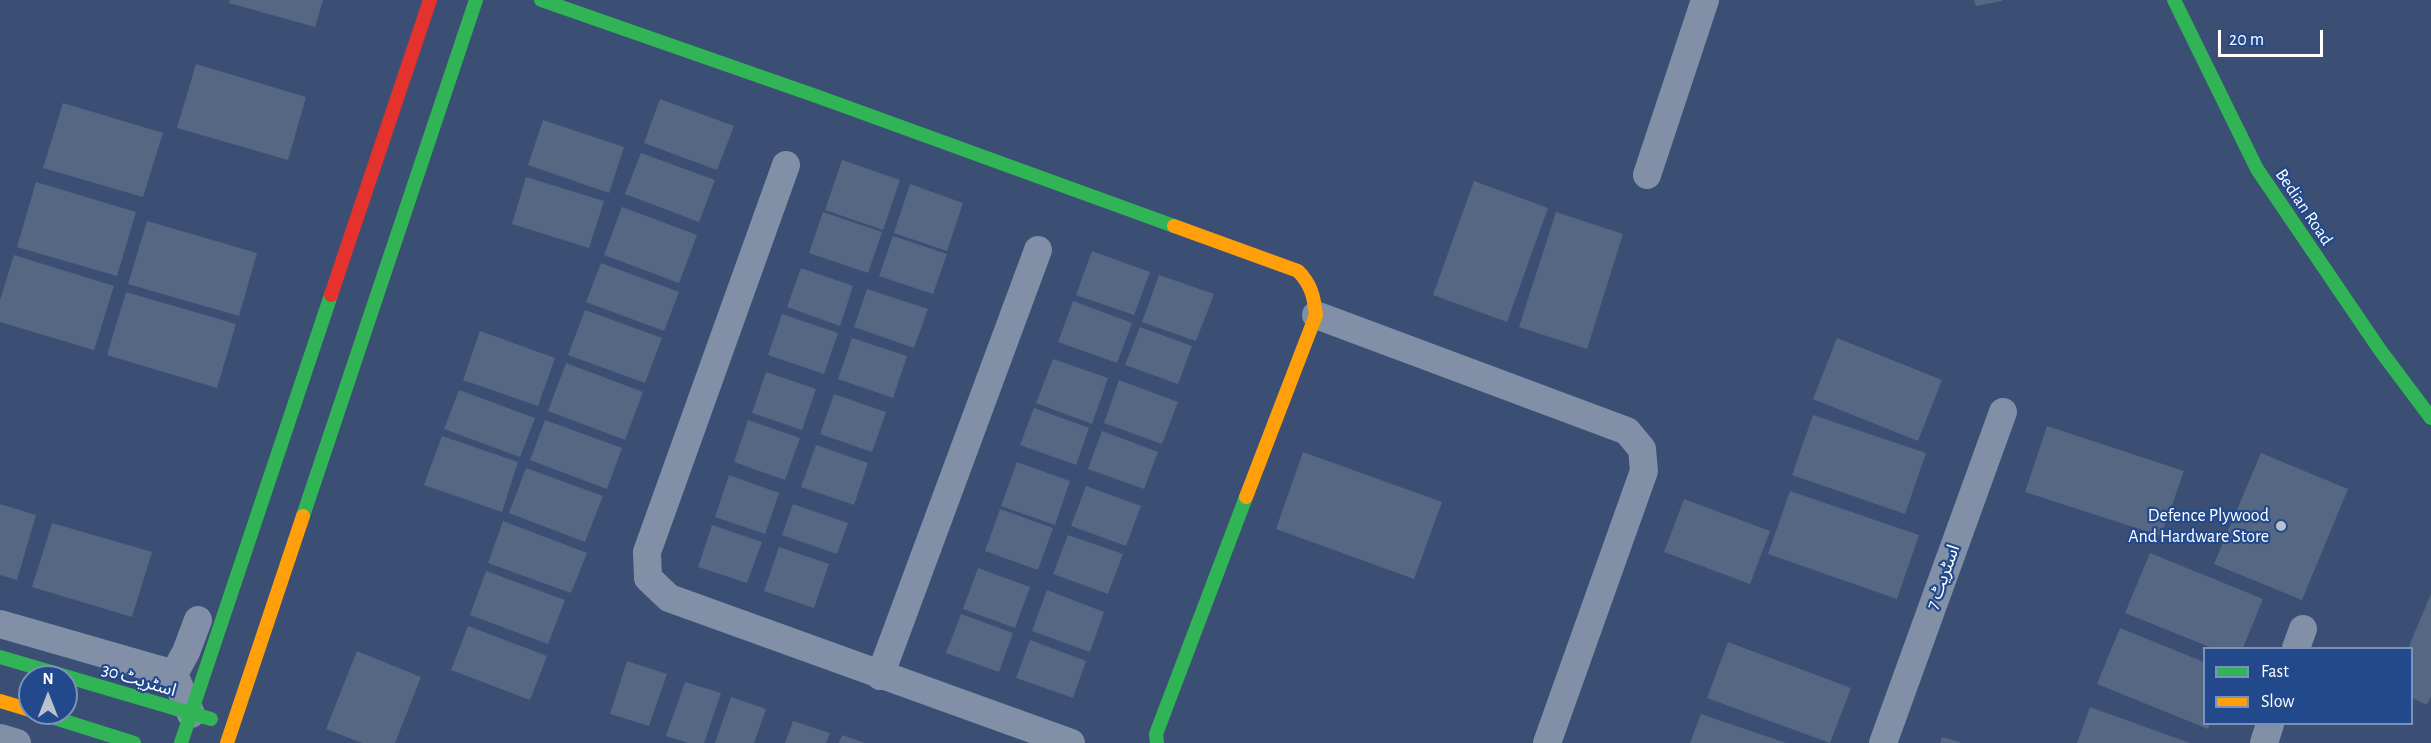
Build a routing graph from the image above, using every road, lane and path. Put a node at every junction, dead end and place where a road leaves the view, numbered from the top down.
1 (430, 0) edge
2 (476, 0) edge
3 (541, 0) edge
4 (1705, 0) edge
5 (2174, 0) edge
6 (786, 165) dead end
7 (1647, 175) dead end
8 (1038, 250) dead end
9 (1316, 315) junction
10 (2003, 412) dead end
11 (2431, 418) edge
12 (198, 620) dead end
13 (0, 624) edge
14 (0, 657) edge
15 (174, 674) junction
16 (880, 676) junction
17 (0, 701) edge
18 (18, 706) edge
19 (191, 714) junction
20 (77, 725) edge
21 (233, 725) junction
22 (2269, 725) edge
23 (0, 738) edge
24 (17, 743) edge
25 (135, 743) edge
26 (181, 743) edge
27 (227, 743) edge
28 (1071, 743) edge
29 (1157, 743) edge
30 (1547, 743) edge
31 (1883, 743) edge
32 (2264, 743) edge

1 - 19 street
2 - 21 street
3 - 9 street
4 - 7 street
5 - 11 street, Bedian Road
6 - 16 street
8 - 16 street
9 - 29 street
9 - 30 street
10 - 31 street, اسٹریٹ 7
12 - 15 street
13 - 15 street
14 - 19 street, اسٹریٹ 30
15 - 19 street
16 - 28 street
17 - 18 street
19 - 21 street, اسٹریٹ 30
19 - 26 street
20 - 25 street
21 - 27 street
22 - 32 street
23 - 24 street

